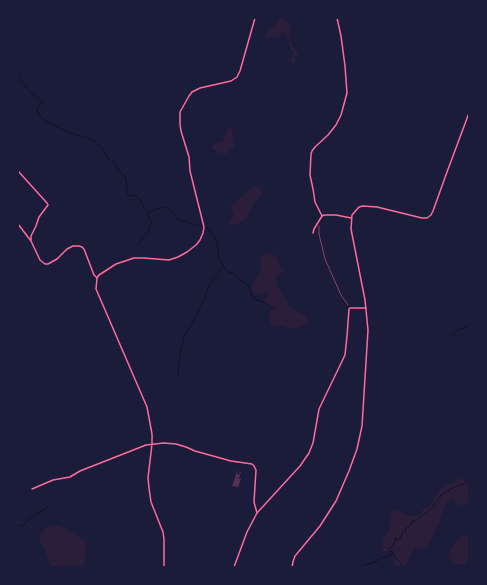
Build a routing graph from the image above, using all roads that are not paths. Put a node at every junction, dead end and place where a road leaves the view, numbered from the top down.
1 (255, 18) edge
2 (336, 18) edge
3 (469, 113) edge
4 (18, 171) edge
5 (322, 216) junction
6 (351, 218) junction
7 (18, 224) edge
8 (313, 233) dead end
9 (32, 241) junction
10 (96, 278) junction
11 (366, 308) junction
12 (152, 444) junction
13 (32, 489) dead end
14 (257, 513) junction
15 (164, 567) edge
16 (234, 567) edge
17 (292, 567) edge

1 - 10 street
2 - 5 street
3 - 6 street
4 - 9 street
5 - 6 street
5 - 8 street
6 - 11 street
7 - 9 street
9 - 10 street
10 - 12 street
11 - 14 street
11 - 17 street
12 - 13 street
12 - 14 street
12 - 15 street
14 - 16 street

